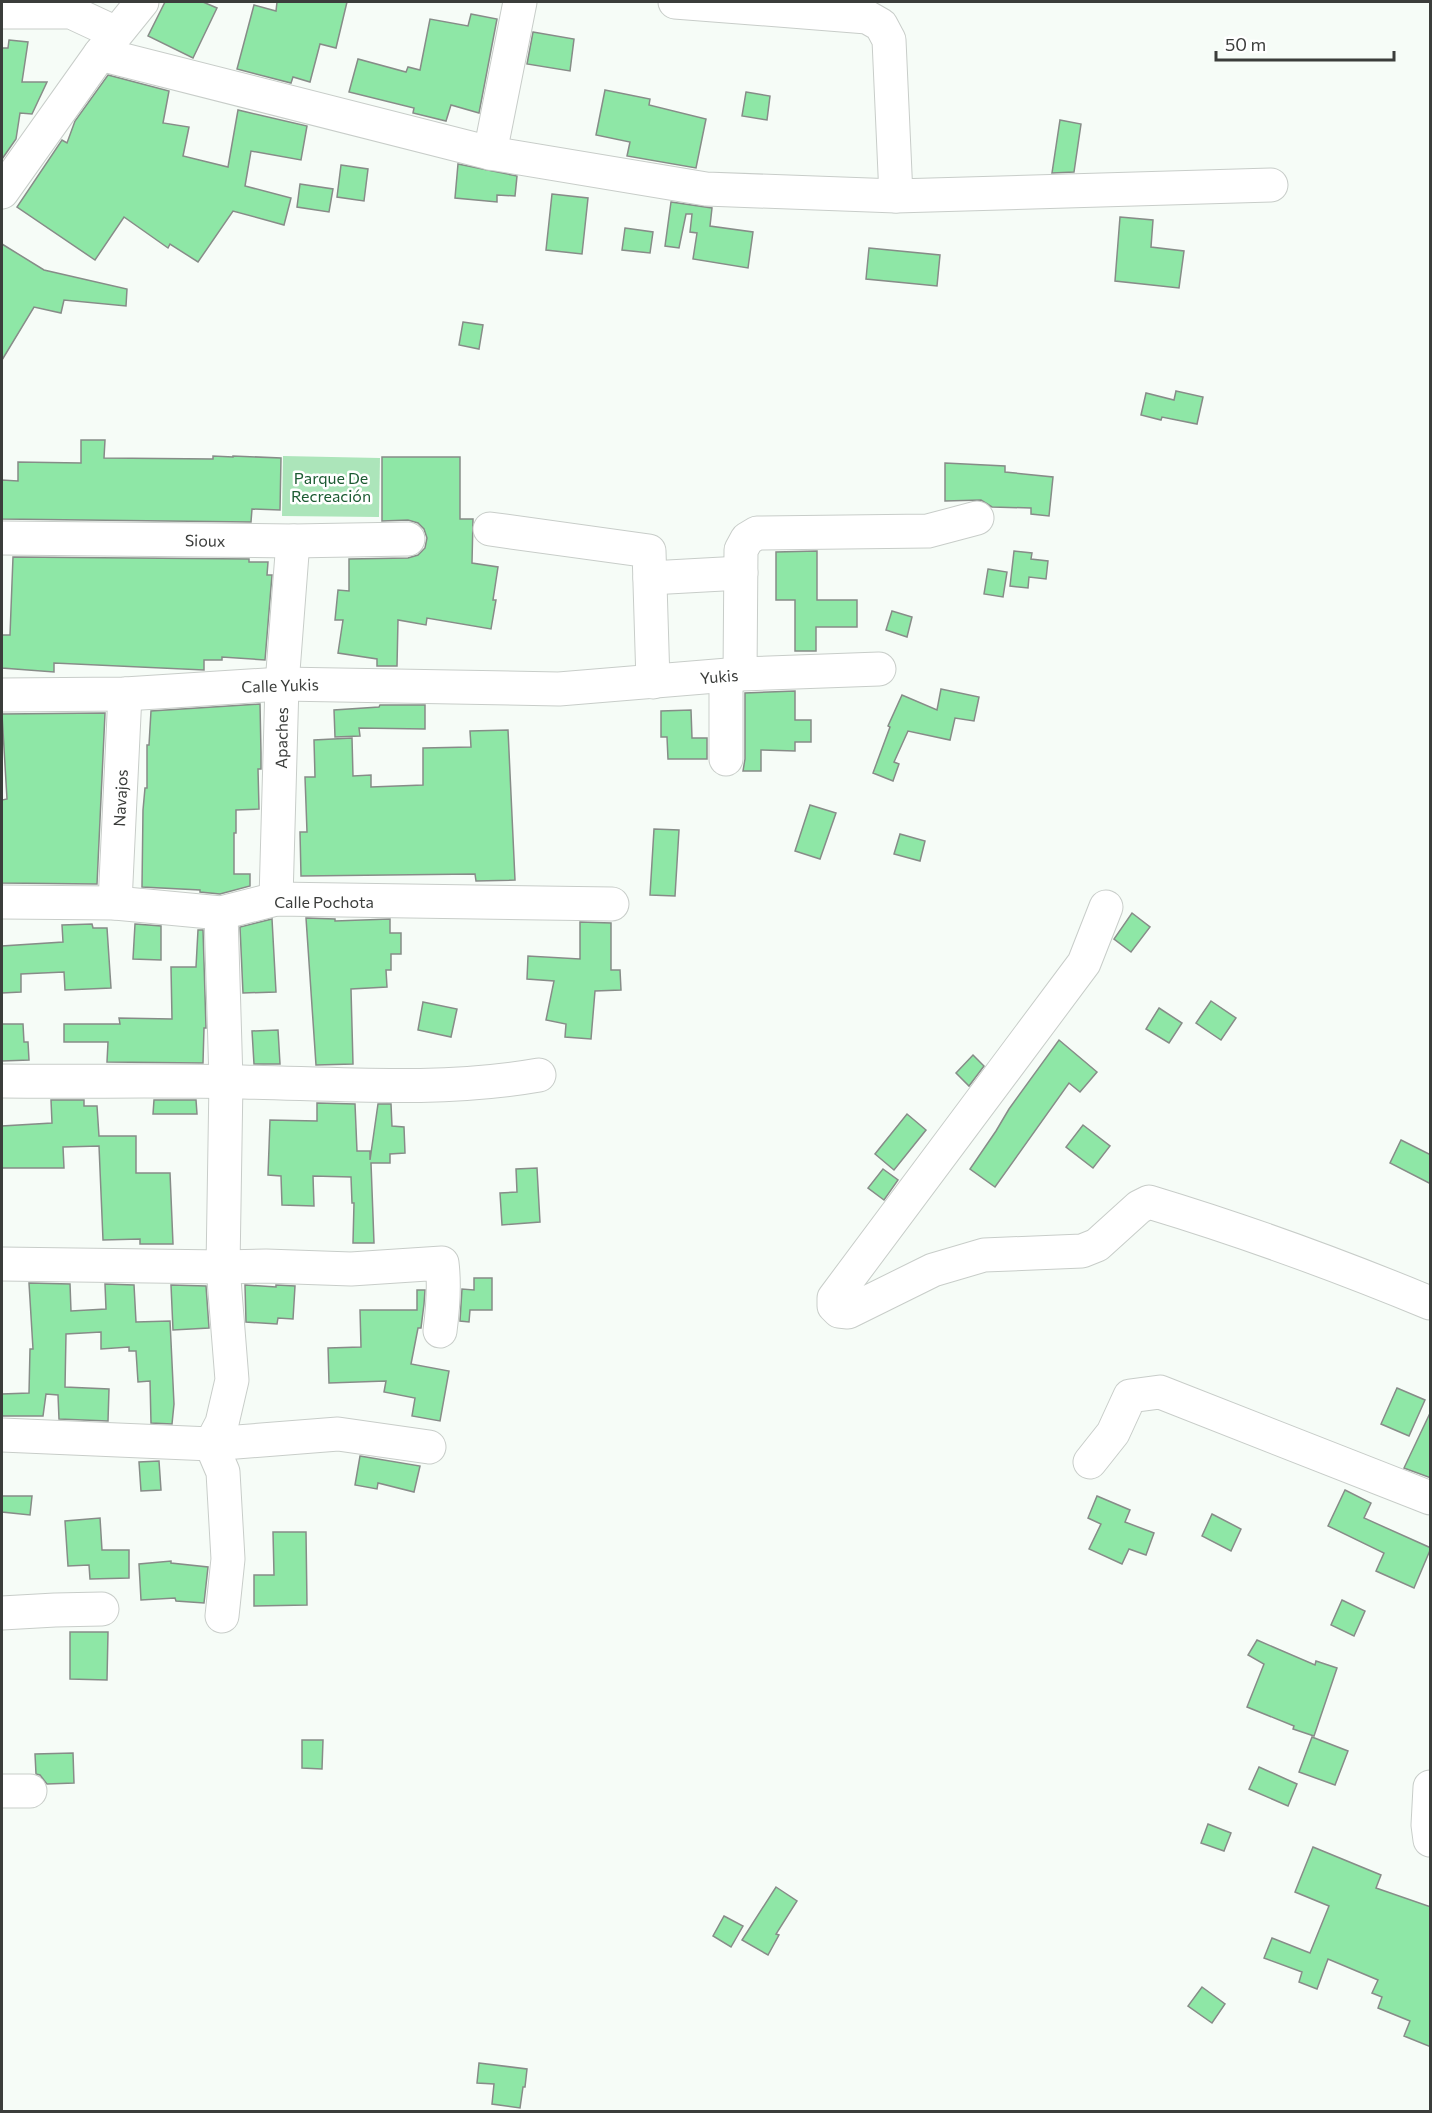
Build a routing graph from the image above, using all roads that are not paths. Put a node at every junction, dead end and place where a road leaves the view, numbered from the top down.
1 (142, 2) edge
2 (520, 2) edge
3 (675, 2) edge
4 (2, 12) edge
5 (108, 43) junction
6 (490, 153) junction
7 (1270, 185) dead end
8 (4, 186) edge
9 (896, 196) junction
10 (977, 518) dead end
11 (490, 529) dead end
12 (2, 538) edge
13 (408, 539) dead end
14 (293, 541) junction
15 (650, 564) junction
16 (741, 573) junction
17 (879, 669) dead end
18 (733, 675) junction
19 (653, 682) junction
20 (282, 684) junction
21 (559, 689) joint
22 (125, 694) junction
23 (2, 695) edge
24 (726, 759) dead end
25 (276, 899) junction
26 (2, 902) edge
27 (115, 903) junction
28 (612, 904) dead end
29 (1106, 907) dead end
30 (221, 913) junction
31 (539, 1075) dead end
32 (2, 1081) edge
33 (226, 1081) junction
34 (2, 1264) edge
35 (223, 1268) junction
36 (1431, 1303) edge
37 (440, 1331) dead end
38 (2, 1436) edge
39 (211, 1444) junction
40 (429, 1448) dead end
41 (1090, 1462) dead end
42 (1431, 1498) edge
43 (102, 1609) dead end
44 (2, 1613) edge
45 (222, 1616) dead end
46 (1431, 1787) edge
47 (1430, 1836) edge

1 - 5 street
2 - 6 street
3 - 9 street
4 - 5 street
5 - 6 street
5 - 8 street
6 - 9 street
7 - 9 street
10 - 16 street
11 - 15 street
12 - 14 street, Sioux
13 - 14 street, Sioux
14 - 20 street, Apaches
15 - 16 street
15 - 19 street
16 - 18 street
17 - 18 street, Yukis
18 - 19 street, Yukis
18 - 24 street
19 - 21 street, Yukis
20 - 21 street, Calle Yukis
20 - 22 street, Calle Yukis
20 - 25 street, Apaches
22 - 23 street, Calle Yukis
22 - 27 street, Navajos
25 - 28 street, Calle Pochota
25 - 30 street, Calle Pochota
26 - 27 street, Calle Pochota
27 - 30 street, Calle Pochota
29 - 36 street
30 - 33 street
31 - 33 street
32 - 33 street
33 - 35 street
34 - 35 street
35 - 37 street
35 - 39 street
38 - 39 street
39 - 40 street
39 - 45 street
41 - 42 street
43 - 44 street
46 - 47 street

